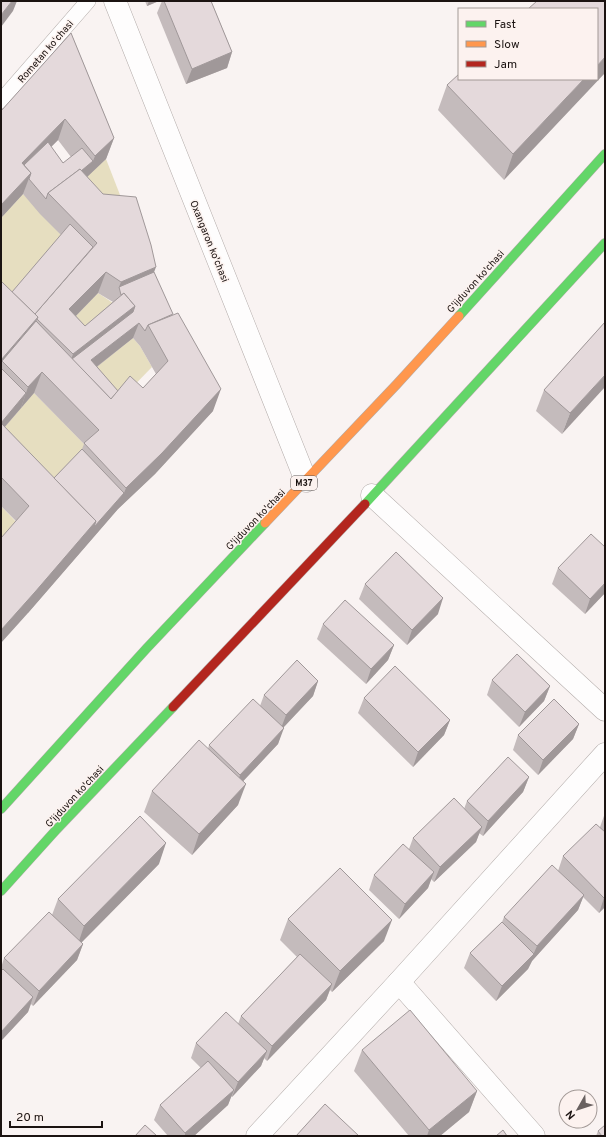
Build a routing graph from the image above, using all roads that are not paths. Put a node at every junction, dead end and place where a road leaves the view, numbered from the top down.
1 (88, 1) edge
2 (114, 1) edge
3 (1, 101) edge
4 (605, 154) edge
5 (605, 243) edge
6 (306, 481) junction
7 (372, 495) junction
8 (605, 710) edge
9 (605, 754) edge
10 (1, 809) edge
11 (1, 891) edge
12 (399, 982) junction
13 (257, 1136) edge
14 (534, 1136) edge

1 - 3 lane, Rometan koʻchasi
2 - 6 street, Oxangaron ko'chasi
4 - 6 main road, G'ijduvon ko'chasi / M37
5 - 7 main road, G'ijduvon ko'chasi
6 - 10 main road, G'ijduvon ko'chasi / M37
7 - 8 street
7 - 11 main road, G'ijduvon ko'chasi
9 - 12 street
12 - 13 street
12 - 14 street

